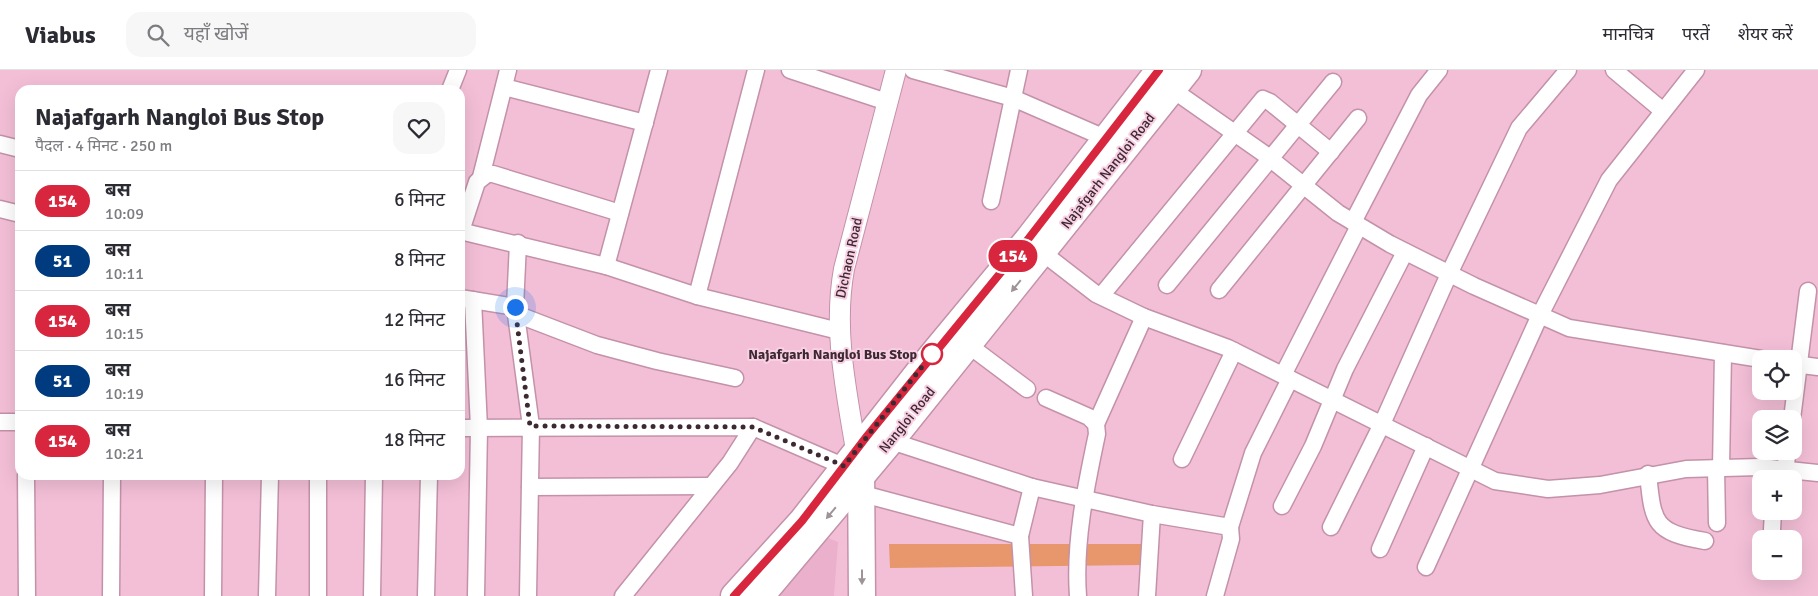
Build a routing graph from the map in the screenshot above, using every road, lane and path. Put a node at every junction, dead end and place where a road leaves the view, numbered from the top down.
1 (458, 70) edge
2 (508, 70) edge
3 (659, 70) edge
4 (756, 70) edge
5 (790, 70) edge
6 (896, 70) edge
7 (913, 70) edge
8 (1019, 70) edge
9 (1188, 70) edge
10 (1439, 70) edge
11 (1568, 70) edge
12 (1696, 70) edge
13 (1624, 73) edge
14 (1162, 79) edge
15 (1333, 82) dead end
16 (452, 85) edge
17 (504, 87) junction
18 (1013, 98) junction
19 (888, 102) junction
20 (1663, 111) junction
21 (1358, 118) dead end
22 (645, 123) junction
23 (1297, 125) junction
24 (1234, 133) junction
25 (1105, 138) junction
26 (0, 144) edge
27 (15, 148) edge
28 (1331, 152) junction
29 (1270, 158) junction
30 (481, 177) junction
31 (1303, 185) junction
32 (991, 201) dead end
33 (0, 210) edge
34 (15, 213) edge
35 (620, 213) junction
36 (465, 217) edge
37 (1356, 224) junction
38 (465, 232) edge
39 (518, 243) junction
40 (1405, 252) junction
41 (1043, 253) junction
42 (606, 266) junction
43 (1449, 274) junction
44 (1167, 285) dead end
45 (1219, 290) dead end
46 (1808, 291) dead end
47 (697, 296) junction
48 (1101, 296) junction
49 (467, 299) edge
50 (516, 310) junction
51 (1540, 315) junction
52 (1144, 317) junction
53 (839, 331) junction
54 (1798, 350) edge
55 (1234, 351) junction
56 (1723, 353) junction
57 (959, 354) junction
58 (1752, 358) edge
59 (1802, 365) edge
60 (1818, 367) edge
61 (1286, 377) junction
62 (734, 378) dead end
63 (1027, 389) dead end
64 (1046, 398) dead end
65 (1332, 400) junction
66 (0, 422) edge
67 (15, 422) edge
68 (1096, 424) junction
69 (1382, 424) junction
70 (530, 426) junction
71 (753, 427) junction
72 (465, 428) edge
73 (479, 428) junction
74 (890, 442) junction
75 (1426, 446) junction
76 (1182, 459) dead end
77 (1469, 468) junction
78 (1719, 468) junction
79 (1752, 470) edge
80 (856, 471) junction
81 (1802, 472) edge
82 (1818, 472) edge
83 (1648, 474) junction
84 (26, 480) edge
85 (112, 480) edge
86 (214, 480) edge
87 (270, 480) edge
88 (318, 480) edge
89 (374, 480) edge
90 (429, 480) edge
91 (709, 486) junction
92 (530, 487) junction
93 (1032, 488) junction
94 (1084, 500) junction
95 (1282, 506) dead end
96 (1152, 514) junction
97 (1773, 520) edge
98 (1717, 523) dead end
99 (1230, 527) junction
100 (1331, 527) dead end
101 (1772, 530) dead end
102 (1020, 536) junction
103 (1705, 541) dead end
104 (1380, 549) dead end
105 (1426, 567) dead end
106 (27, 596) edge
107 (111, 596) edge
108 (213, 596) edge
109 (267, 596) edge
110 (318, 596) edge
111 (372, 596) edge
112 (426, 596) edge
113 (476, 596) edge
114 (528, 596) edge
115 (622, 596) edge
116 (734, 596) edge
117 (761, 596) edge
118 (862, 596) edge
119 (1024, 596) edge
120 (1078, 596) edge
121 (1147, 596) edge
122 (1215, 596) edge

1 - 16 street
2 - 17 street
3 - 22 street
4 - 47 street
5 - 19 street
6 - 19 street, Dichaon Road
7 - 18 street
8 - 18 street
9 - 14 main road, Najafgarh Nangloi Road
10 - 37 street
11 - 43 street
12 - 20 street
13 - 20 street
14 - 24 street
14 - 25 main road
14 - 41 main road, Najafgarh Nangloi Road
15 - 23 street
17 - 22 street
17 - 30 street
18 - 25 street
18 - 32 street
19 - 53 street, Dichaon Road
20 - 51 street
21 - 28 street
22 - 35 street
23 - 24 street
23 - 28 street
23 - 29 street
24 - 29 street
24 - 48 street
25 - 80 main road
26 - 27 street
28 - 31 street
29 - 31 street
29 - 44 street
30 - 35 street
30 - 36 street
31 - 37 street
31 - 45 street
33 - 34 street
35 - 42 street
37 - 40 street
37 - 61 street
38 - 39 street
39 - 42 street
39 - 50 street
40 - 43 street
40 - 65 street
41 - 48 street
41 -> 57 main road, Najafgarh Nangloi Road
42 - 47 street
43 - 51 street
43 - 69 street
46 - 54 street
47 - 53 street
48 - 52 street
49 - 50 street
49 - 73 street
50 - 62 street
50 - 70 street
51 - 56 street
51 - 77 street
52 - 55 street
52 - 68 street
53 - 80 street, Dichaon Road
55 - 61 street
55 - 76 street
56 - 58 street
56 - 78 street
57 - 63 street
57 - 74 main road, Nangloi Road
59 - 60 street
61 - 65 street
61 - 99 street
64 - 68 street
65 - 69 street
65 - 95 street
66 - 67 street
68 - 94 street
69 - 75 street
69 - 100 street
70 - 71 street
70 - 73 street
70 - 92 street
71 - 80 street
71 - 91 street
72 - 73 street
73 - 113 street
74 - 80 main road, Nangloi Road
74 - 93 street
75 - 77 street
75 - 104 street
77 - 83 street
77 - 105 street
78 - 79 street
78 - 83 street
78 - 98 street
80 - 102 street
80 - 116 main road
80 -> 117 main road
80 -> 118 main road, Dichaon Road
81 - 82 street
83 - 103 street
84 - 106 street
85 - 107 street
86 - 108 street
87 - 109 street
88 - 110 street
89 - 111 street
90 - 112 street
91 - 92 street
91 - 115 street
92 - 114 street
93 - 94 street
93 - 102 street
94 - 96 street
94 - 120 street
96 - 99 street
96 - 121 street
97 - 101 street
99 - 122 street
102 - 119 street

